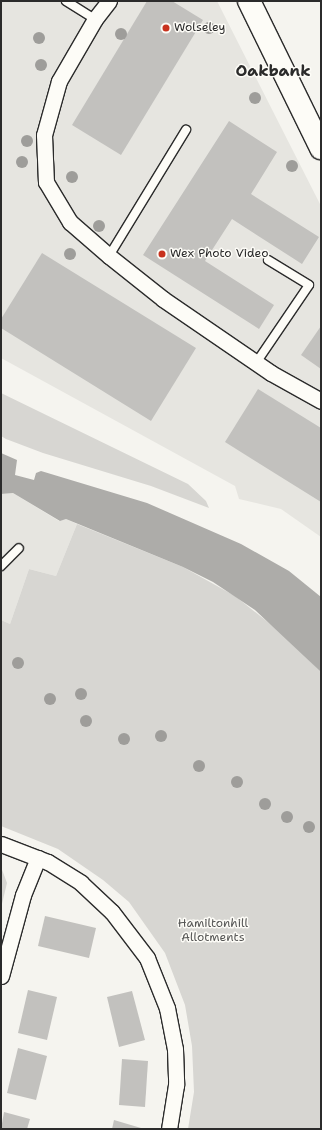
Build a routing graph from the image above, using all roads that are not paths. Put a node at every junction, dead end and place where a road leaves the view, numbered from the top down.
1 (66, 1) edge
2 (109, 1) edge
3 (249, 1) edge
4 (95, 19) junction
5 (186, 130) dead end
6 (321, 148) edge
7 (108, 256) junction
8 (268, 260) dead end
9 (256, 363) junction
10 (321, 401) edge
11 (19, 548) dead end
12 (1, 566) edge
13 (1, 844) edge
14 (38, 858) junction
15 (1, 976) edge
16 (169, 1129) edge

1 - 4 lane
2 - 4 street
3 - 6 main road
4 - 7 street
5 - 7 lane
7 - 9 street
8 - 9 lane
9 - 10 street
11 - 12 lane
13 - 14 street
14 - 15 street
14 - 16 street

